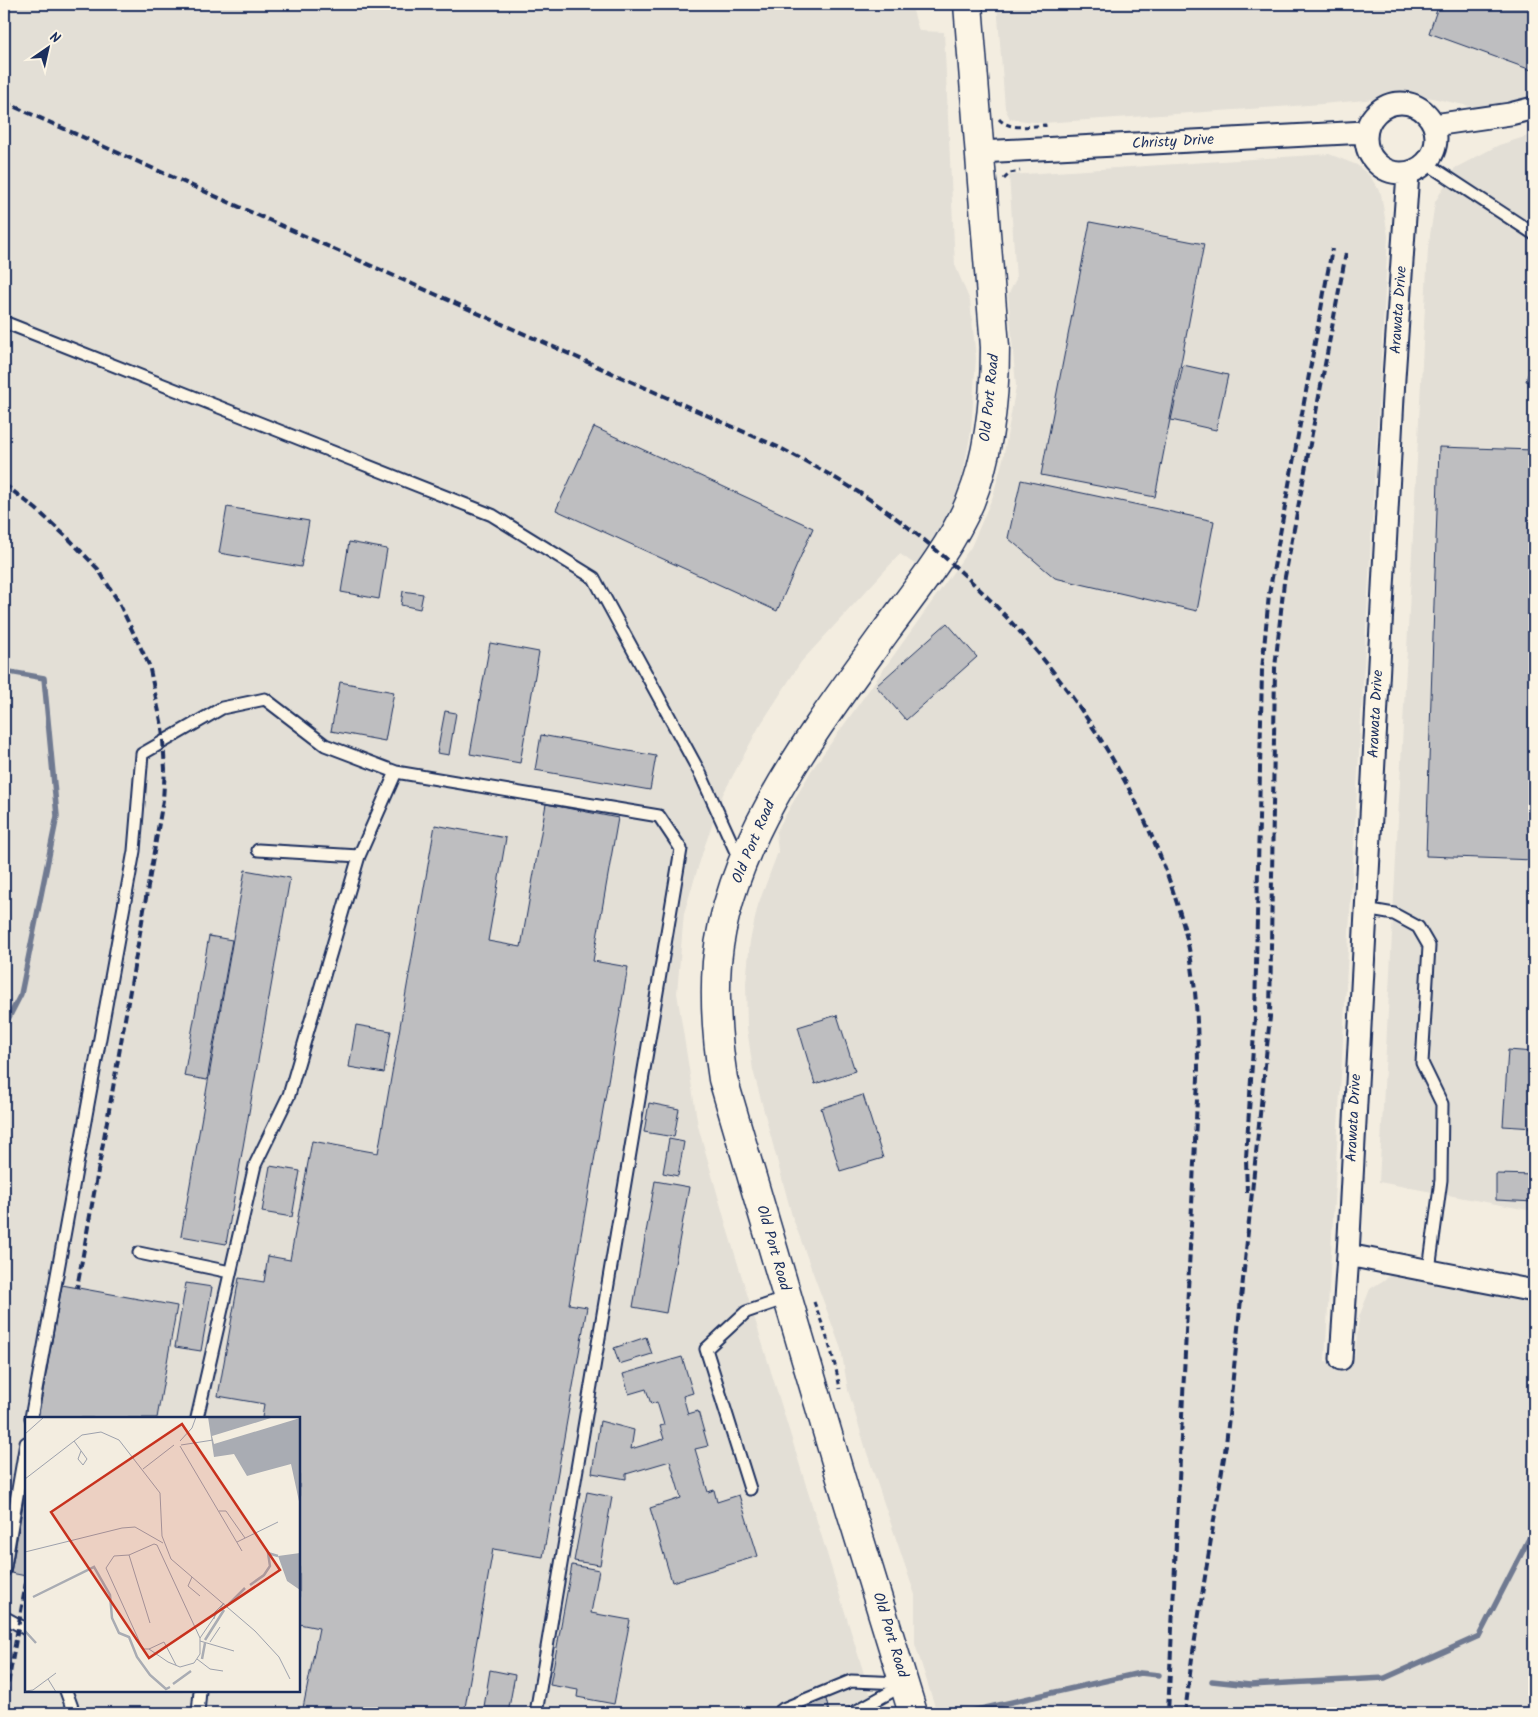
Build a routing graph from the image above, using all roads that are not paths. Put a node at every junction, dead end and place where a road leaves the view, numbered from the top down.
1 (968, 4) edge
2 (1534, 108) edge
3 (1434, 125) junction
4 (1366, 132) junction
5 (979, 152) junction
6 (1417, 168) junction
7 (1534, 234) edge
8 (4, 322) edge
9 (396, 772) junction
10 (258, 850) dead end
11 (359, 856) junction
12 (741, 865) junction
13 (1365, 909) junction
14 (139, 1253) dead end
15 (1348, 1255) junction
16 (1429, 1270) junction
17 (230, 1272) junction
18 (1534, 1291) edge
19 (799, 1296) junction
20 (1340, 1359) dead end
21 (31, 1417) edge
22 (197, 1417) edge
23 (25, 1449) edge
24 (750, 1489) dead end
25 (4, 1571) edge
26 (4, 1617) edge
27 (25, 1629) edge
28 (905, 1684) junction
29 (66, 1692) edge
30 (200, 1692) edge
31 (74, 1713) edge
32 (198, 1713) edge
33 (536, 1713) edge
34 (778, 1713) edge
35 (853, 1713) edge
36 (913, 1713) edge

1 - 5 street, Old Port Road
2 - 3 street
3 - 4 street
3 - 6 street
4 - 5 street, Christy Drive
4 - 6 street
5 - 12 street, Old Port Road
6 - 7 lane
6 - 13 street, Arawata Drive
8 - 12 lane
9 - 11 lane
9 - 21 lane
9 - 33 lane
10 - 11 lane
11 - 17 lane
12 - 19 street, Old Port Road
13 - 15 street, Arawata Drive
13 - 16 lane
14 - 17 lane
15 - 16 street
15 - 20 street, Arawata Drive
16 - 18 street
17 - 22 lane
19 - 24 lane
19 - 28 street, Old Port Road
23 - 25 lane
26 - 27 lane
28 - 34 lane
28 - 35 lane
28 - 36 street, Old Port Road
29 - 31 lane
30 - 32 lane

